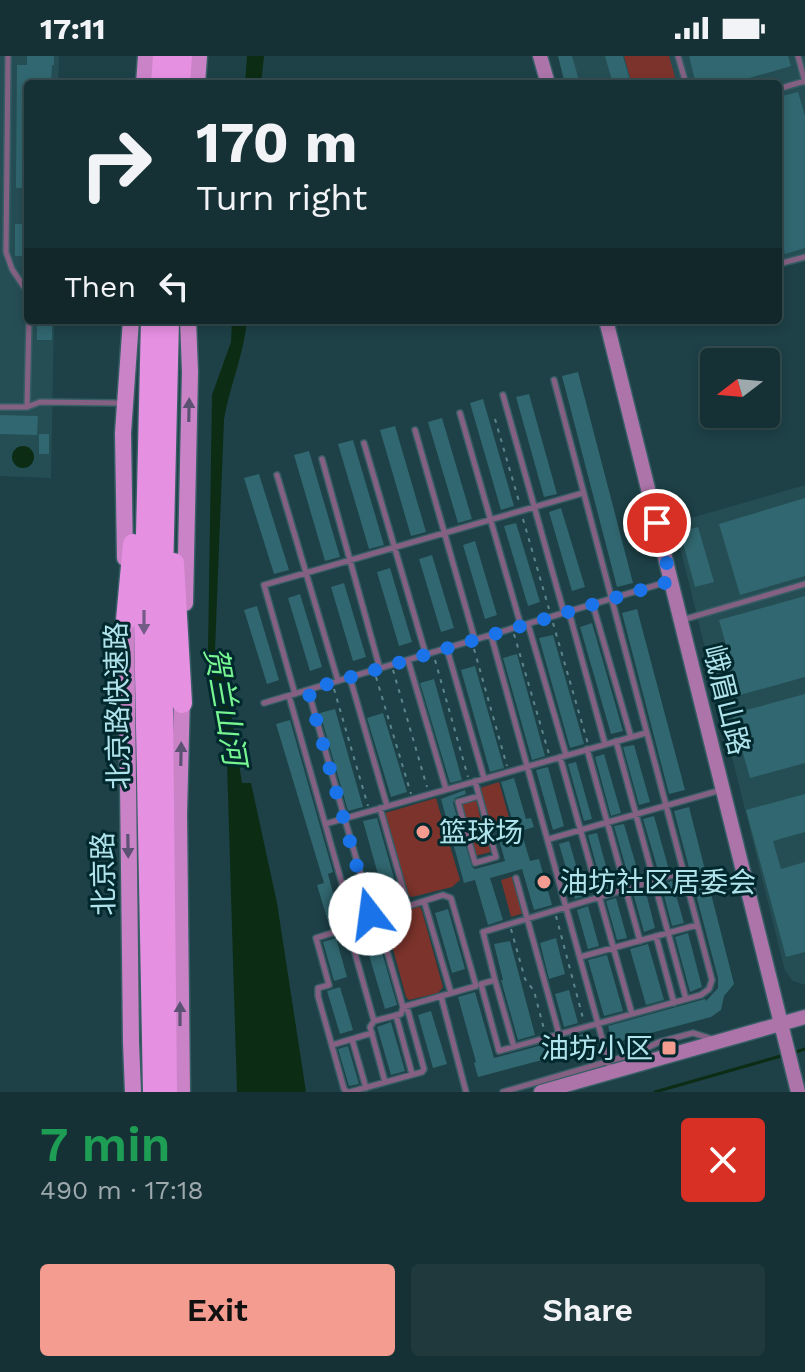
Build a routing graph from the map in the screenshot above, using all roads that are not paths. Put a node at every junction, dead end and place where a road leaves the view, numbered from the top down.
1 (8, 56) edge
2 (146, 56) edge
3 (163, 56) edge
4 (182, 56) edge
5 (199, 56) edge
6 (540, 56) edge
7 (678, 56) edge
8 (798, 56) edge
9 (144, 80) edge
10 (161, 80) edge
11 (180, 80) edge
12 (197, 80) edge
13 (547, 80) edge
14 (685, 80) edge
15 (805, 81) edge
16 (782, 88) edge
17 (0, 105) edge
18 (8, 106) junction
19 (3, 210) edge
20 (3, 252) edge
21 (805, 257) edge
22 (782, 263) edge
23 (24, 287) edge
24 (29, 324) edge
25 (131, 324) edge
26 (147, 324) edge
27 (148, 324) edge
28 (170, 324) edge
29 (170, 324) edge
30 (188, 324) edge
31 (607, 324) edge
32 (554, 380) dead end
33 (503, 395) dead end
34 (125, 403) junction
35 (0, 407) edge
36 (27, 407) junction
37 (460, 413) dead end
38 (415, 430) dead end
39 (364, 443) dead end
40 (322, 459) dead end
41 (277, 475) dead end
42 (583, 493) junction
43 (535, 507) junction
44 (490, 520) junction
45 (444, 533) junction
46 (394, 548) junction
47 (350, 560) junction
48 (306, 573) junction
49 (671, 581) junction
50 (805, 584) edge
51 (610, 599) junction
52 (593, 605) junction
53 (567, 613) junction
54 (126, 620) junction
55 (681, 620) junction
56 (528, 624) junction
57 (521, 626) junction
58 (491, 635) junction
59 (473, 641) junction
60 (447, 649) junction
61 (426, 655) junction
62 (408, 660) junction
63 (377, 669) junction
64 (350, 678) junction
65 (335, 682) junction
66 (308, 690) junction
67 (292, 695) junction
68 (182, 703) junction
69 (264, 703) dead end
70 (646, 733) junction
71 (631, 737) junction
72 (616, 741) junction
73 (605, 744) junction
74 (588, 749) junction
75 (563, 756) junction
76 (528, 766) junction
77 (484, 778) junction
78 (472, 782) junction
79 (446, 789) junction
80 (723, 790) junction
81 (479, 796) junction
82 (665, 806) junction
83 (384, 807) junction
84 (637, 814) junction
85 (344, 818) junction
86 (154, 823) junction
87 (608, 823) junction
88 (325, 824) junction
89 (581, 830) junction
90 (549, 839) junction
91 (683, 872) junction
92 (516, 878) dead end
93 (654, 880) junction
94 (626, 889) junction
95 (600, 899) junction
96 (424, 901) junction
97 (408, 906) junction
98 (568, 908) junction
99 (374, 915) junction
100 (352, 919) junction
101 (527, 919) junction
102 (697, 925) junction
103 (348, 928) junction
104 (668, 933) junction
105 (656, 936) junction
106 (640, 941) junction
107 (613, 948) junction
108 (580, 957) junction
109 (495, 980) junction
110 (478, 985) junction
111 (451, 993) junction
112 (441, 996) junction
113 (686, 999) junction
114 (674, 1003) junction
115 (403, 1007) junction
116 (632, 1014) junction
117 (396, 1015) junction
118 (805, 1017) edge
119 (374, 1021) junction
120 (598, 1023) junction
121 (781, 1024) junction
122 (372, 1033) junction
123 (559, 1034) junction
124 (352, 1039) junction
125 (332, 1045) junction
126 (514, 1047) junction
127 (610, 1067) junction
128 (412, 1074) junction
129 (385, 1082) junction
130 (366, 1088) junction
131 (133, 1092) edge
132 (153, 1092) edge
133 (167, 1092) edge
134 (182, 1092) edge
135 (349, 1092) edge
136 (466, 1092) edge
137 (503, 1092) edge
138 (541, 1092) edge
139 (798, 1092) edge

1 - 18 lane
2 - 9 main road
3 - 10 highway
4 - 11 highway
5 - 12 main road
6 - 13 street
7 - 14 lane
8 - 15 lane
15 - 16 lane
17 - 18 lane
18 - 19 lane
19 - 20 lane
20 - 23 lane
21 - 22 lane
24 - 36 lane
25 - 34 main road, 北京路
26 - 54 highway
27 -> 86 highway, 北京路快速路
28 - 86 highway, 北京路快速路
29 - 68 highway
68 -> 30 main road
31 - 49 street, 峨眉山路
32 - 42 lane
33 - 43 lane
34 - 36 lane
34 - 54 main road, 北京路
35 - 36 lane
37 - 44 lane
38 - 45 lane
39 - 46 lane
40 - 47 lane
41 - 48 lane
42 - 43 lane
42 - 51 lane
43 - 44 lane
43 - 53 lane
44 - 45 lane
44 - 57 lane
45 - 46 lane
45 - 59 lane
46 - 47 lane
46 - 61 lane
47 - 48 lane
47 - 63 lane
48 - 65 lane
48 - 67 lane
49 - 51 lane
49 - 55 street, 峨眉山路
50 - 55 lane
51 - 52 lane
51 - 70 lane
52 - 53 lane
52 - 71 lane
53 - 56 lane
53 - 73 lane
54 -> 131 main road, 北京路
55 - 80 street, 峨眉山路
56 - 57 lane
56 - 75 lane
57 - 58 lane
58 - 59 lane
58 - 76 lane
59 - 60 lane
60 - 61 lane
60 - 77 lane
61 - 62 lane
62 - 63 lane
62 - 79 lane
63 - 64 lane
64 - 65 lane
64 - 83 lane
65 - 66 lane
66 - 67 lane
66 - 85 lane
67 - 69 lane
67 - 88 lane
134 -> 68 main road
70 - 71 lane
70 - 82 lane
71 - 72 lane
72 - 73 lane
72 - 84 lane
73 - 74 lane
74 - 75 lane
74 - 87 lane
75 - 76 lane
75 - 89 lane
76 - 77 lane
76 - 90 lane
77 - 78 lane
78 - 79 lane
78 - 81 lane
79 - 83 lane
80 - 82 lane
80 - 121 street, 峨眉山路
81 - 81 lane
82 - 84 lane
82 - 91 lane
83 - 85 lane
83 - 97 lane
84 - 87 lane
84 - 93 lane
85 - 88 lane
85 - 99 lane
86 - 132 highway, 北京路快速路
86 - 133 highway, 北京路快速路
87 - 89 lane
87 - 94 lane
88 - 100 lane
89 - 90 lane
89 - 95 lane
90 - 98 lane
91 - 93 lane
91 - 102 lane
92 - 101 lane
93 - 94 lane
93 - 104 lane
94 - 95 lane
94 - 106 lane
95 - 98 lane
95 - 107 lane
96 - 97 lane
96 - 110 lane
96 - 111 lane
97 - 99 lane
98 - 101 lane
98 - 108 lane
99 - 100 lane
99 - 115 lane
100 - 103 lane
101 - 109 lane
101 - 123 lane
102 - 104 lane
102 - 113 lane
103 - 119 lane
103 - 125 lane
104 - 105 lane
104 - 113 lane
105 - 106 lane
105 - 114 lane
106 - 107 lane
107 - 108 lane
107 - 116 lane
108 - 120 lane
109 - 110 lane
109 - 126 lane
110 - 111 lane
110 - 126 lane
111 - 112 lane
112 - 115 lane
112 - 136 lane
113 - 114 lane
114 - 116 lane
115 - 117 lane
115 - 128 lane
116 - 120 lane
117 - 119 lane
117 - 128 lane
118 - 121 street
119 - 122 lane
120 - 123 lane
120 - 127 lane
121 - 127 street
121 - 139 street, 峨眉山路
122 - 124 lane
122 - 129 lane
123 - 126 lane
124 - 125 lane
124 - 130 lane
125 - 135 lane
127 - 137 lane
127 - 138 street
128 - 129 lane
129 - 130 lane
130 - 135 lane

